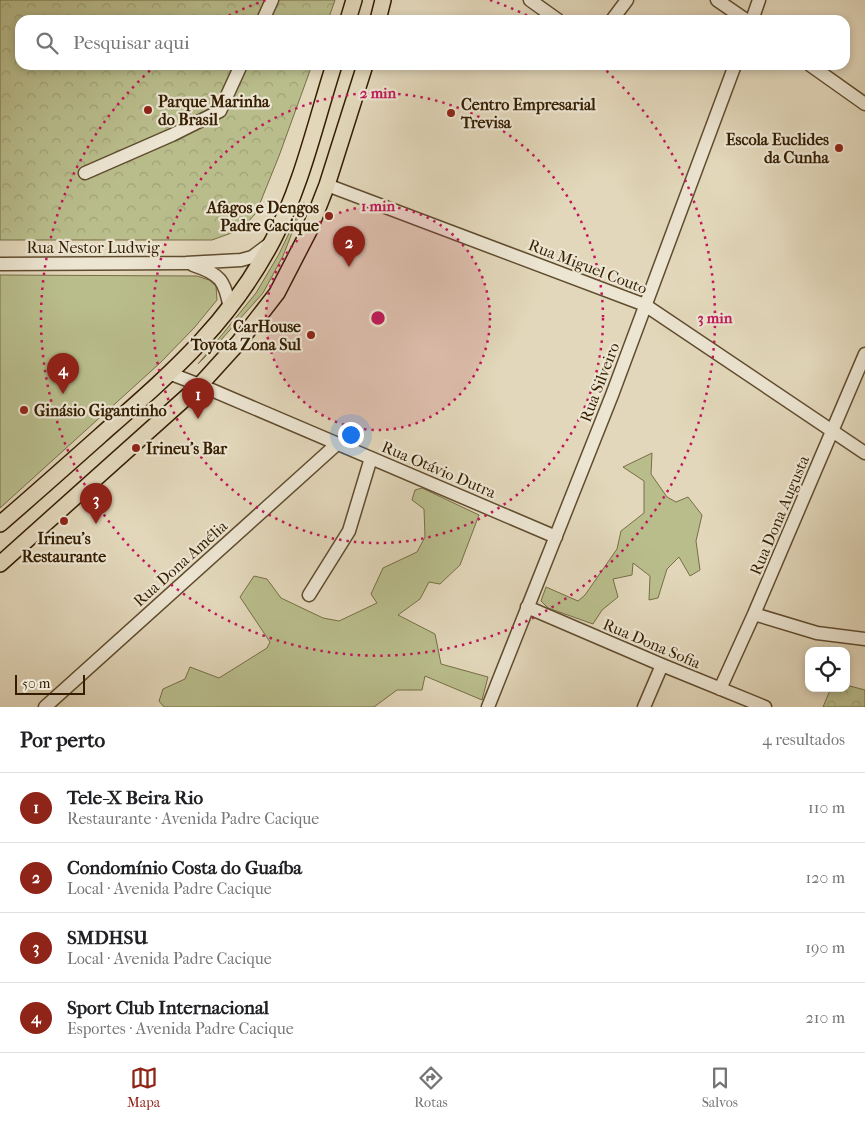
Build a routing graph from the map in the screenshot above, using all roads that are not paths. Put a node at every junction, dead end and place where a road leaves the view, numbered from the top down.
1 (272, 0) edge
2 (354, 0) edge
3 (383, 0) edge
4 (530, 0) edge
5 (627, 0) edge
6 (717, 0) edge
7 (759, 0) edge
8 (265, 15) edge
9 (350, 15) edge
10 (379, 15) edge
11 (551, 15) edge
12 (616, 15) edge
13 (739, 15) edge
14 (754, 15) edge
15 (239, 70) edge
16 (332, 70) edge
17 (363, 70) edge
18 (733, 70) edge
19 (817, 70) edge
20 (865, 104) edge
21 (85, 173) dead end
22 (328, 185) junction
23 (273, 239) junction
24 (186, 263) junction
25 (0, 264) edge
26 (645, 304) junction
27 (230, 309) junction
28 (865, 354) edge
29 (170, 374) junction
30 (200, 385) junction
31 (833, 430) junction
32 (337, 444) junction
33 (865, 453) edge
34 (371, 458) junction
35 (0, 524) edge
36 (556, 537) junction
37 (0, 564) edge
38 (308, 595) dead end
39 (527, 607) junction
40 (754, 614) junction
41 (865, 639) edge
42 (662, 666) junction
43 (720, 689) junction
44 (45, 707) edge
45 (488, 707) edge
46 (644, 707) edge
47 (765, 707) edge

1 - 8 street
2 - 9 main road
3 - 10 main road
4 - 11 street
5 - 12 street
6 - 13 street
7 - 14 street
15 - 21 street
16 - 23 main road
17 - 22 main road
18 - 26 street, Rua Silveiro
19 - 20 street
22 - 26 street, Rua Miguel Couto
22 - 30 main road
23 - 24 street, Rua Nestor Ludwig
23 - 27 main road
24 - 25 street, Rua Nestor Ludwig
24 - 27 street, Rua Nestor Ludwig
26 - 31 street, Rua Miguel Couto
26 - 36 street, Rua Silveiro
27 - 29 main road
28 - 31 street, Rua Dona Augusta
29 - 30 street, Rua Otávio Dutra
29 - 35 main road
30 - 32 street, Rua Otávio Dutra
30 - 37 main road
31 - 33 street, Rua Miguel Couto
31 - 40 street, Rua Dona Augusta
32 - 34 street, Rua Otávio Dutra
32 - 44 street, Rua Dona Amélia
34 - 36 street, Rua Otávio Dutra
34 - 38 street
36 - 39 street, Rua Silveiro
39 - 42 street, Rua Dona Sofia
39 - 45 street, Rua Silveiro
40 - 41 street
40 - 43 street, Rua Dona Augusta
42 - 43 street, Rua Dona Sofia
42 - 46 street
43 - 47 street, Rua Dona Sofia

